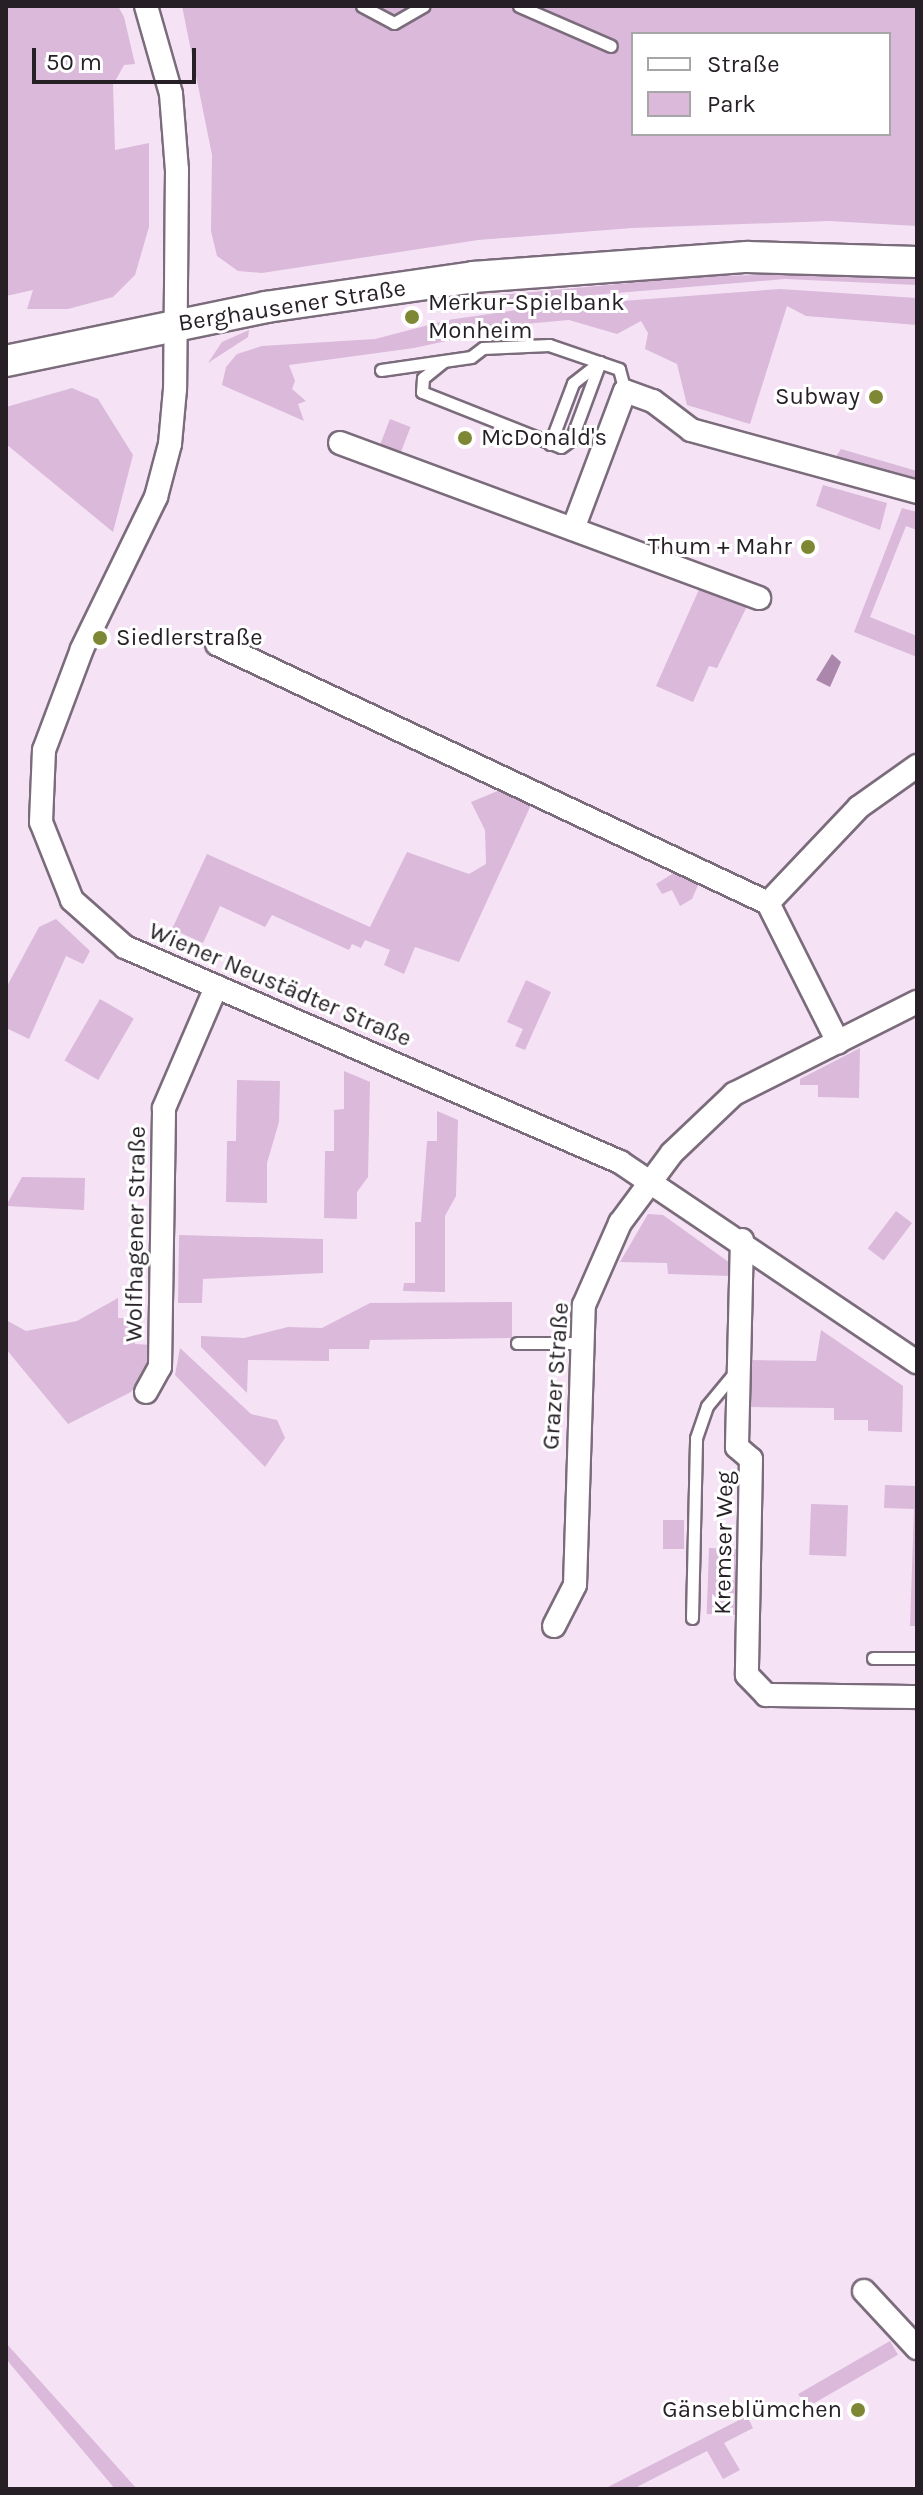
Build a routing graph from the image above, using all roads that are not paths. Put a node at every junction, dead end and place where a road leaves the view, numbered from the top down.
1 (146, 6) edge
2 (362, 6) edge
3 (424, 6) edge
4 (519, 6) edge
5 (611, 46) dead end
6 (917, 262) edge
7 (176, 324) junction
8 (6, 361) edge
9 (444, 361) junction
10 (600, 362) junction
11 (381, 370) dead end
12 (625, 391) junction
13 (340, 443) dead end
14 (550, 444) junction
15 (917, 492) edge
16 (573, 529) junction
17 (759, 598) dead end
18 (217, 644) dead end
19 (917, 766) edge
20 (768, 903) junction
21 (216, 987) junction
22 (917, 1002) edge
23 (838, 1042) junction
24 (650, 1180) junction
25 (742, 1240) junction
26 (517, 1343) dead end
27 (580, 1343) junction
28 (917, 1362) edge
29 (737, 1370) junction
30 (146, 1392) dead end
31 (692, 1618) dead end
32 (554, 1626) dead end
33 (873, 1658) dead end
34 (917, 1658) edge
35 (917, 1697) edge
36 (864, 2291) dead end
37 (917, 2348) edge

1 - 7 street, Wiener Neustädter Straße
2 - 3 lane
4 - 5 lane
6 - 7 street, Berghausener Straße
7 - 8 street, Berghausener Straße
7 - 21 street, Wiener Neustädter Straße
9 - 10 lane
9 - 11 lane
9 - 14 lane
10 - 12 lane
10 - 14 lane
10 - 14 lane
12 - 15 street
12 - 16 street
13 - 16 street
16 - 17 street
18 - 20 street
19 - 20 street
20 - 23 street
21 - 24 street, Wiener Neustädter Straße
21 - 30 street, Wolfhagener Straße
22 - 23 street, Grazer Straße
23 - 24 street, Grazer Straße
24 - 25 street, Wiener Neustädter Straße
24 - 27 street, Grazer Straße
25 - 28 street, Wiener Neustädter Straße
25 - 29 street, Kremser Weg
26 - 27 lane
27 - 32 street, Grazer Straße
29 - 31 lane
29 - 35 street, Kremser Weg
33 - 34 lane
36 - 37 street

